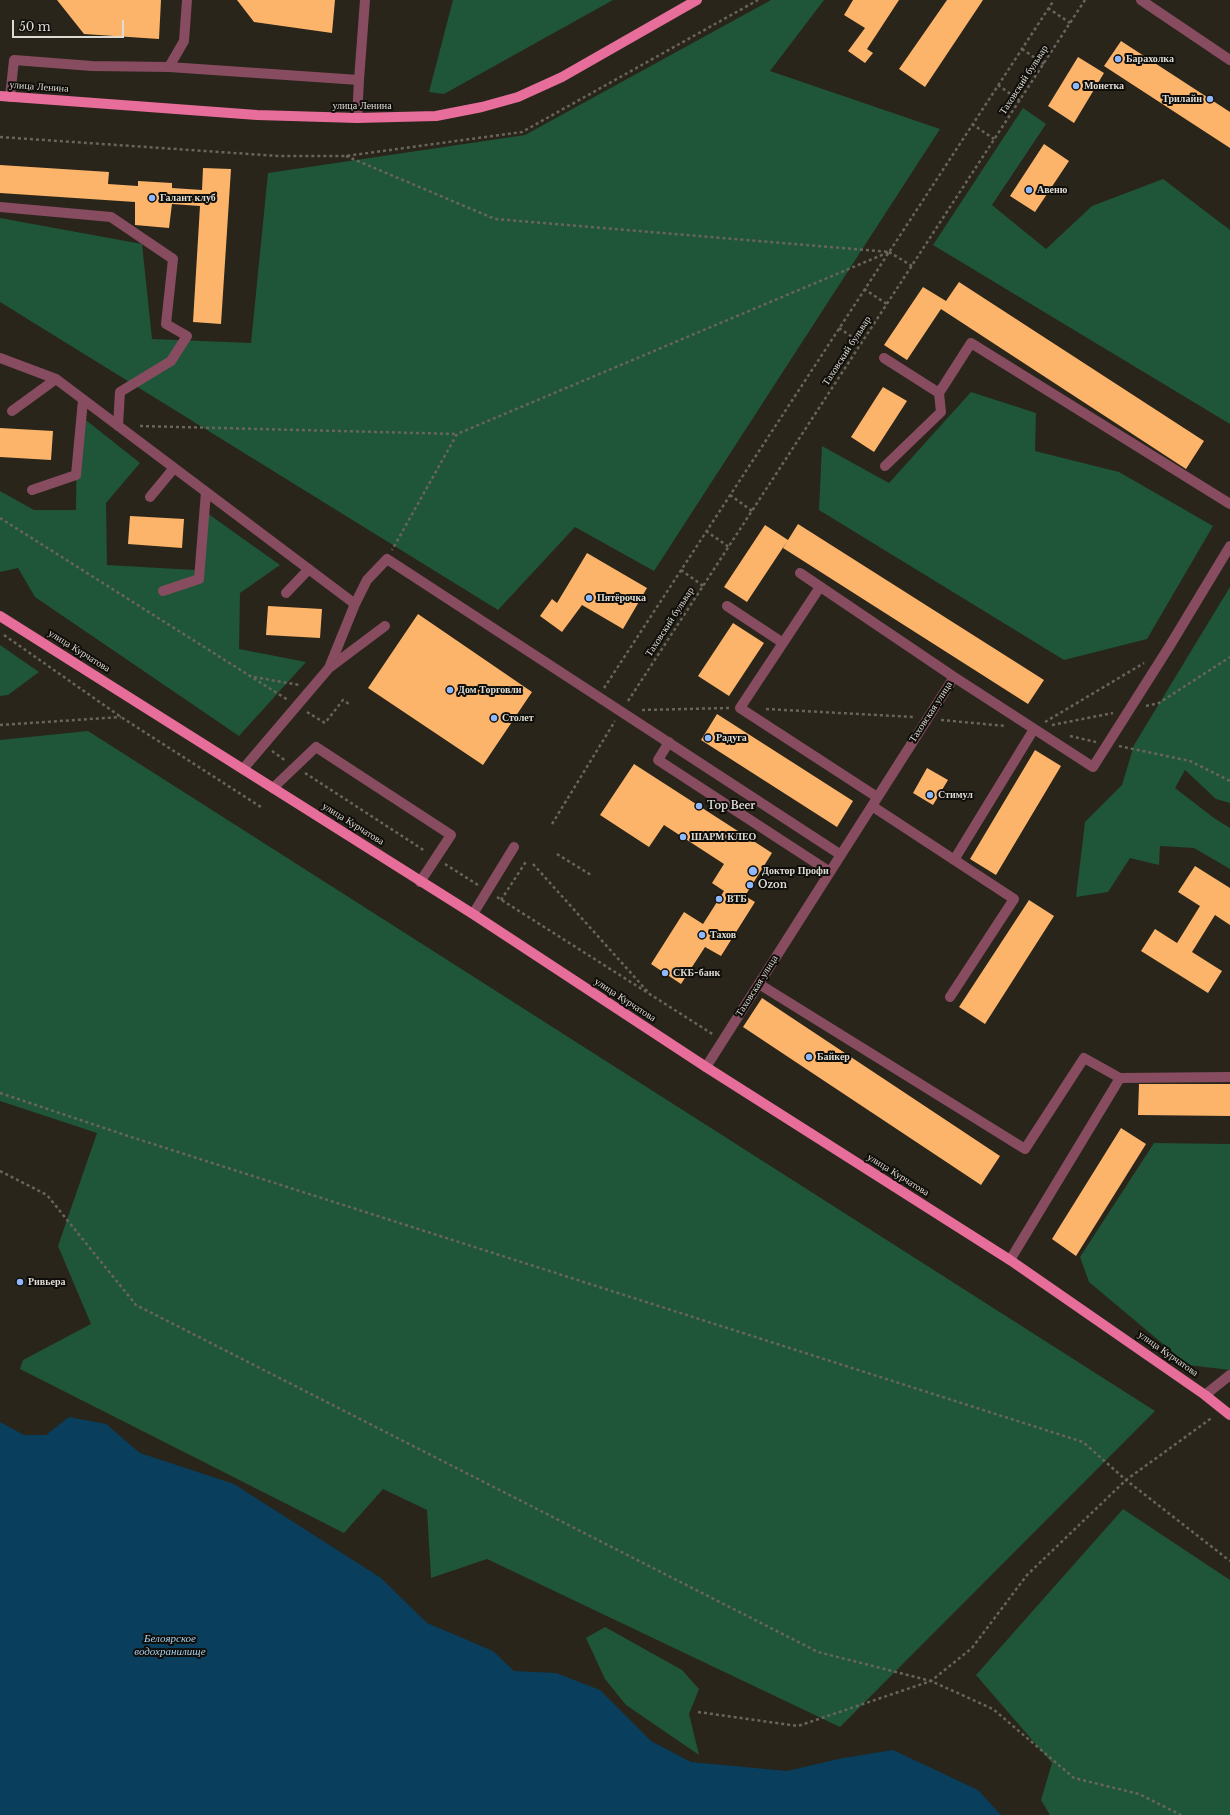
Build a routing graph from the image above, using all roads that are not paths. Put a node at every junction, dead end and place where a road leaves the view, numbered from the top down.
1 (187, 0) edge
2 (366, 0) edge
3 (697, 0) edge
4 (1142, 0) edge
5 (1230, 60) edge
6 (169, 67) junction
7 (360, 80) junction
8 (5, 97) edge
9 (357, 118) junction
10 (0, 207) edge
11 (0, 358) edge
12 (884, 358) dead end
13 (56, 379) junction
14 (939, 393) junction
15 (83, 400) junction
16 (12, 411) dead end
17 (118, 426) junction
18 (885, 466) dead end
19 (174, 468) junction
20 (32, 490) dead end
21 (206, 492) junction
22 (150, 497) dead end
23 (1230, 504) edge
24 (1230, 546) edge
25 (308, 569) junction
26 (800, 573) dead end
27 (820, 587) junction
28 (163, 591) dead end
29 (286, 593) dead end
30 (355, 604) junction
31 (727, 606) dead end
32 (0, 616) edge
33 (384, 626) dead end
34 (783, 642) junction
35 (329, 668) junction
36 (954, 677) junction
37 (1034, 729) junction
38 (669, 742) junction
39 (243, 769) junction
40 (273, 788) junction
41 (877, 797) junction
42 (872, 806) junction
43 (514, 847) dead end
44 (841, 855) junction
45 (954, 860) junction
46 (830, 872) junction
47 (420, 882) junction
48 (473, 914) junction
49 (758, 984) junction
50 (950, 997) dead end
51 (706, 1067) junction
52 (1230, 1077) edge
53 (1120, 1078) junction
54 (1010, 1260) junction
55 (1230, 1375) edge
56 (1205, 1395) junction
57 (1226, 1412) edge

1 - 6 street
2 - 7 street
3 - 9 main road, улица Ленина
4 - 5 street
6 - 7 street
6 - 8 street
7 - 9 street
8 - 9 main road, улица Ленина
10 - 17 street
11 - 13 street
12 - 14 street
13 - 15 street
13 - 16 street
14 - 18 street
14 - 23 street
15 - 17 street
15 - 20 street
17 - 19 street
19 - 21 street
19 - 22 street
21 - 25 street
21 - 28 street
24 - 37 street, Таховская улица
25 - 29 street
25 - 30 street
26 - 27 street
27 - 34 street
27 - 36 street
30 - 35 street
30 - 38 street
31 - 34 street
32 - 39 main road, улица Курчатова
33 - 35 street
34 - 41 street
35 - 39 street
36 - 37 street, Таховская улица
36 - 41 street, Таховская улица
37 - 45 street
38 - 44 street
38 - 46 street
39 - 40 main road, улица Курчатова
40 - 47 main road, улица Курчатова
40 - 47 street
41 - 42 street, Таховская улица
42 - 44 street, Таховская улица
42 - 45 street
43 - 48 street
44 - 46 street, Таховская улица
45 - 50 street
46 - 49 street, Таховская улица
47 - 48 main road, улица Курчатова
48 - 51 main road, улица Курчатова
49 - 51 street, Таховская улица
49 - 53 street
51 - 54 main road, улица Курчатова
52 - 53 street
53 - 54 street
54 - 56 main road, улица Курчатова
55 - 56 street
56 - 57 main road, улица Курчатова

